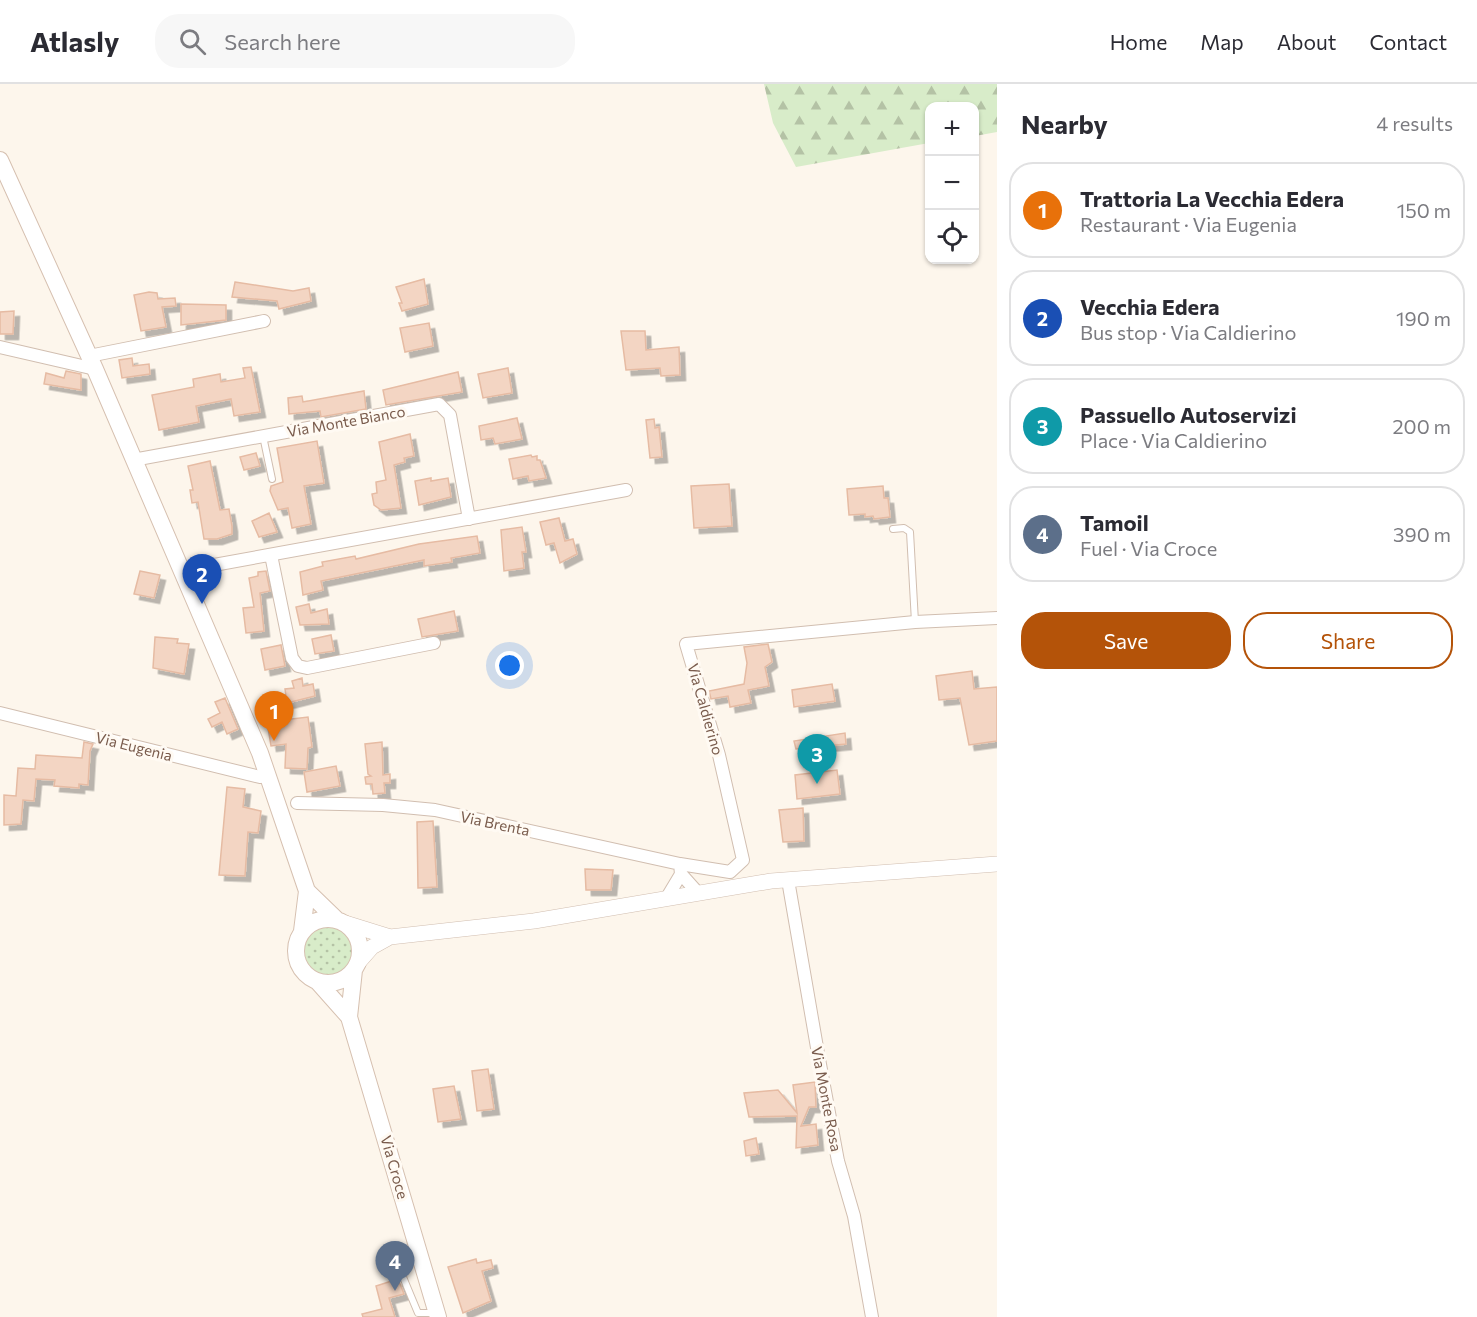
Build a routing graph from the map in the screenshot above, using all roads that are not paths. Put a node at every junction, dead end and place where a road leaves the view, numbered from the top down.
1 (1, 165) edge
2 (264, 321) dead end
3 (0, 347) edge
4 (92, 362) junction
5 (263, 436) junction
6 (133, 460) junction
7 (272, 479) dead end
8 (626, 490) dead end
9 (469, 519) junction
10 (893, 529) dead end
11 (270, 555) junction
12 (181, 571) junction
13 (997, 618) edge
14 (915, 622) junction
15 (434, 643) dead end
16 (0, 713) edge
17 (268, 776) junction
18 (297, 803) dead end
19 (997, 864) edge
20 (680, 869) junction
21 (788, 880) junction
22 (307, 891) junction
23 (698, 893) junction
24 (666, 898) junction
25 (341, 922) junction
26 (302, 931) junction
27 (390, 938) junction
28 (355, 967) junction
29 (317, 981) junction
30 (349, 1017) junction
31 (420, 1252) junction
32 (438, 1315) edge
33 (872, 1317) edge

1 - 4 main road
2 - 4 street
3 - 4 street
4 - 6 main road
5 - 6 street, Via Monte Bianco
5 - 7 lane
5 - 9 street, Via Monte Bianco
6 - 12 main road
8 - 9 street
9 - 11 street
10 - 14 lane
11 - 12 street
11 - 15 street
12 - 17 main road
13 - 14 street, Via Caldierino
14 - 20 street, Via Caldierino
16 - 17 street, Via Eugenia
17 - 22 main road
18 - 20 street, Via Brenta
19 - 21 street
20 - 23 street
20 - 24 street
21 - 23 street
21 - 33 street, Via Monte Rosa
22 - 25 main road, Via Croce
22 - 26 main road
23 - 24 street
24 - 27 street
25 - 26 main road
25 - 27 street
25 - 28 main road, Via Croce
26 - 29 main road, Via Croce
27 - 28 street
28 - 29 main road
28 - 30 main road, Via Croce
29 - 30 main road, Via Croce
30 - 31 main road, Via Croce
31 - 32 main road, Via Croce
31 - 32 lane

